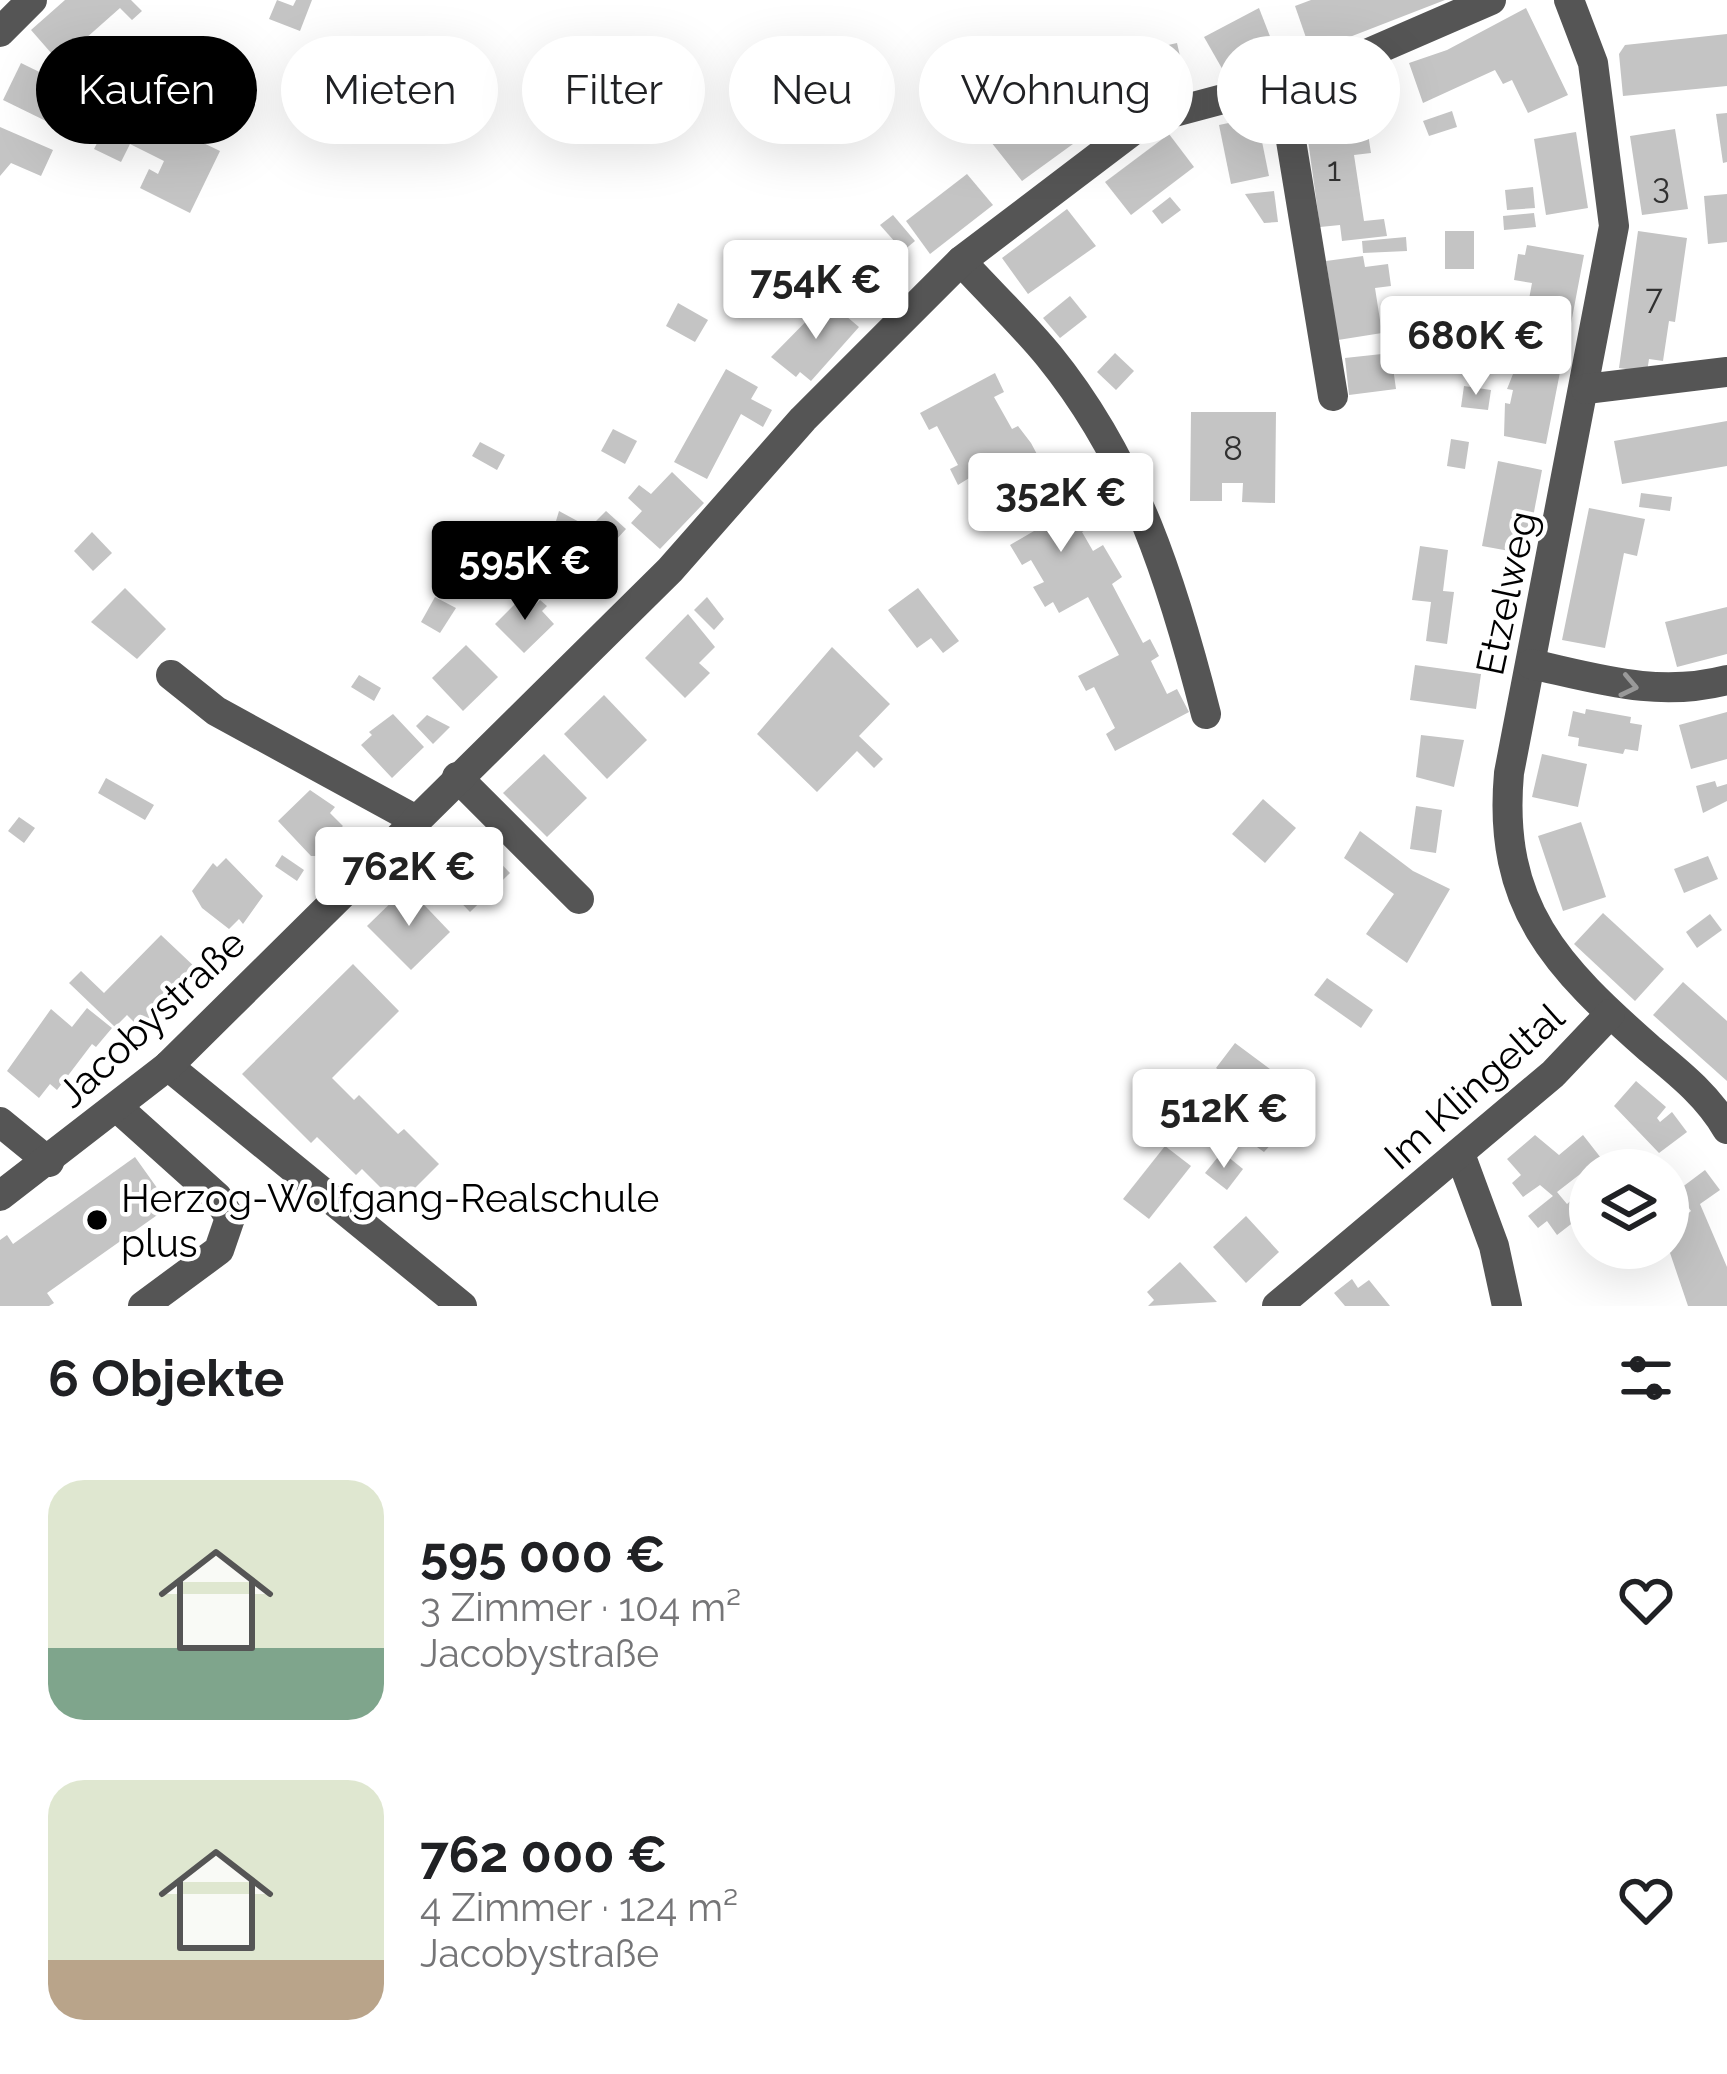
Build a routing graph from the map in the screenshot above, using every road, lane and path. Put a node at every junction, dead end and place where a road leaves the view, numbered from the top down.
1 (32, 0) edge
2 (1491, 0) edge
3 (1568, 0) edge
4 (0, 32) edge
5 (1400, 41) edge
6 (1217, 102) edge
7 (1292, 144) edge
8 (962, 261) junction
9 (1727, 372) edge
10 (1586, 388) junction
11 (1333, 396) dead end
12 (1531, 664) junction
13 (171, 675) dead end
14 (1727, 680) edge
15 (1206, 714) dead end
16 (457, 777) junction
17 (415, 819) junction
18 (579, 899) dead end
19 (1610, 1014) junction
20 (168, 1066) junction
21 (119, 1109) junction
22 (0, 1122) edge
23 (1727, 1129) edge
24 (1460, 1154) junction
25 (49, 1162) junction
26 (0, 1196) edge
27 (143, 1306) edge
28 (462, 1306) edge
29 (1277, 1306) edge
30 (1508, 1306) edge

1 - 4 street
2 - 5 street, Jacobystraße
3 - 10 street, Etzelweg
6 - 8 street, Jacobystraße
7 - 11 street
8 - 15 street
8 - 16 street, Jacobystraße
9 - 10 street
10 - 12 street, Etzelweg
12 -> 14 street
12 - 19 street, Etzelweg
13 - 17 street
16 - 17 street, Jacobystraße
16 - 18 street
17 - 20 street, Jacobystraße
19 - 23 street, Etzelweg
19 - 24 street, Im Klingeltal
20 - 21 street, Jacobystraße
20 - 28 street
21 - 25 street, Jacobystraße
21 - 27 street
22 - 25 street
24 - 29 street, Im Klingeltal
24 - 30 street
25 - 26 street, Jacobystraße

